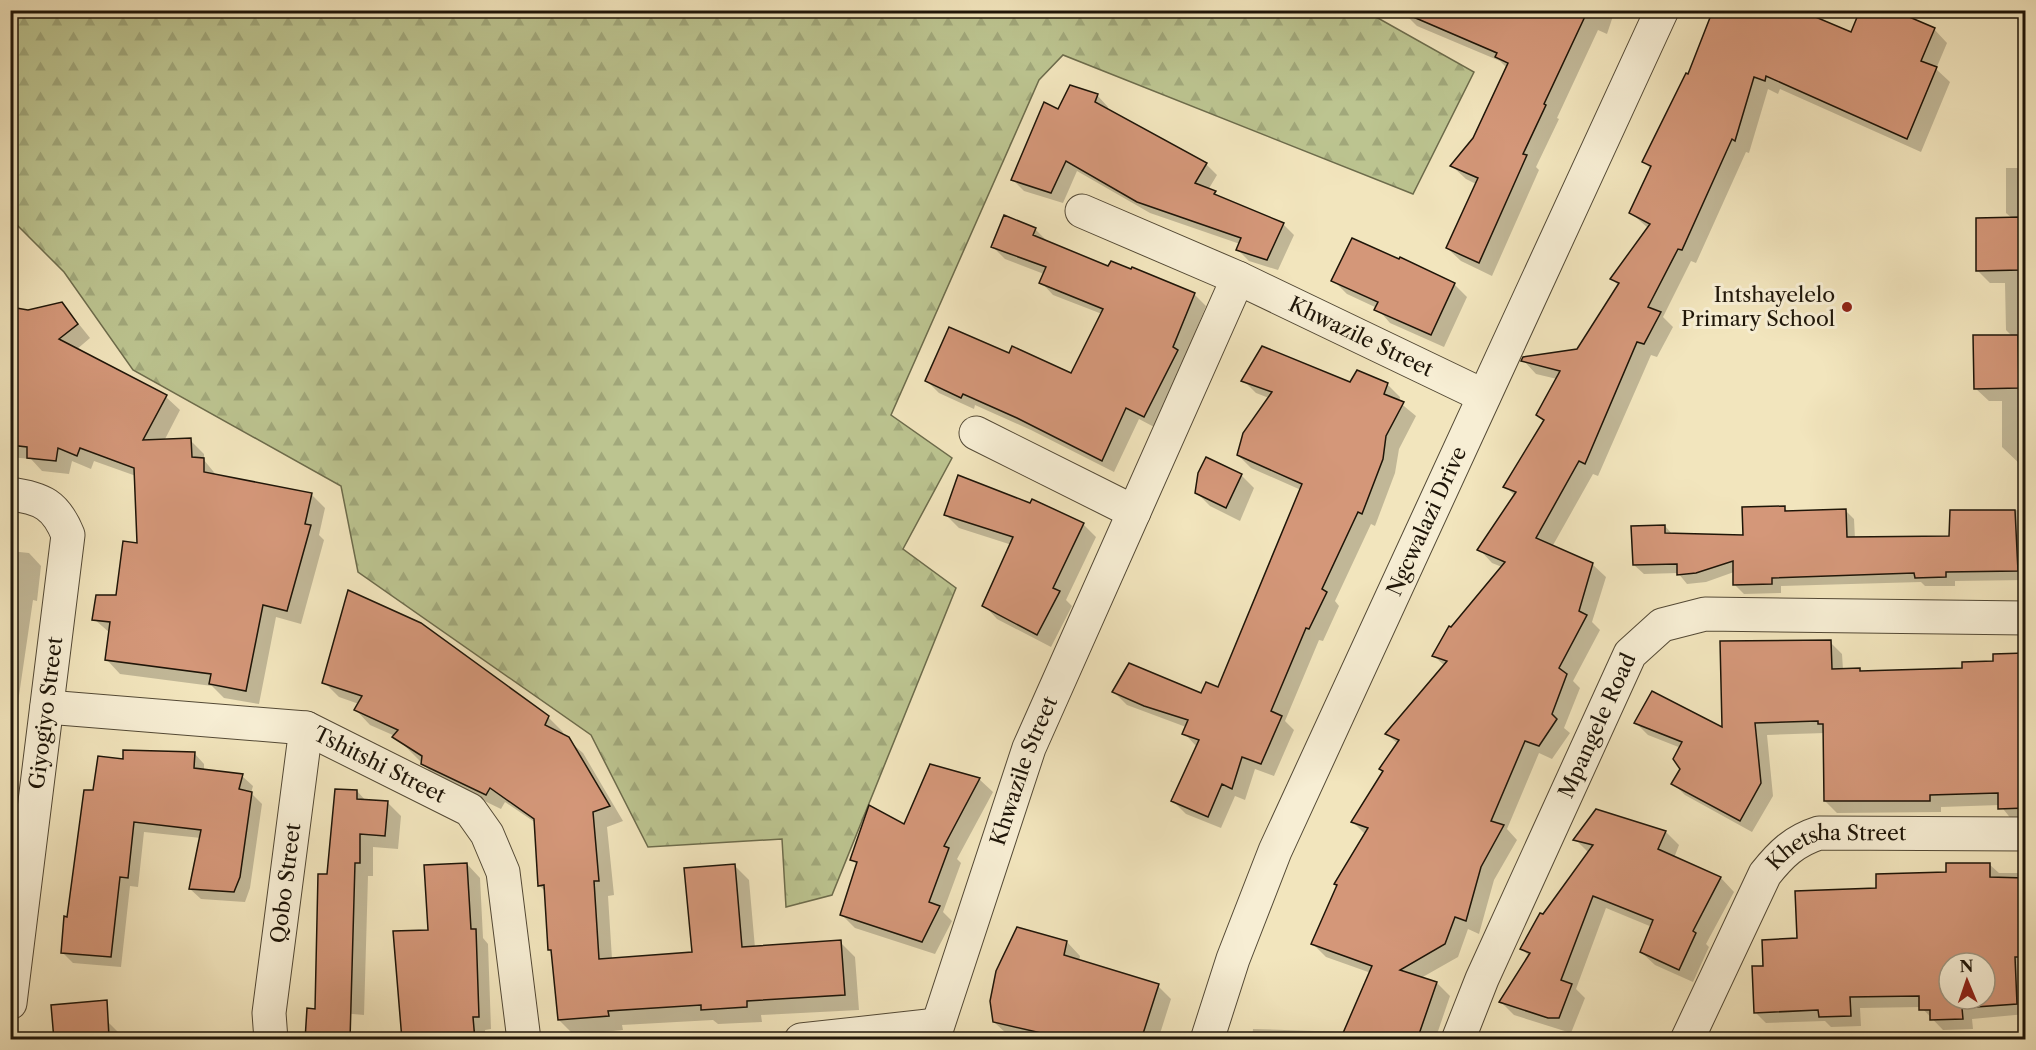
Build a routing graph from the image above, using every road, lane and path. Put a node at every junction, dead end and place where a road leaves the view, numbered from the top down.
1 (1662, 10) edge
2 (1082, 211) dead end
3 (1238, 278) junction
4 (1484, 396) junction
5 (976, 433) dead end
6 (10, 494) edge
7 (1134, 512) junction
8 (2025, 618) edge
9 (47, 707) junction
10 (306, 728) junction
11 (2025, 834) edge
12 (10, 1003) edge
13 (935, 1032) edge
14 (271, 1040) edge
15 (524, 1040) edge
16 (801, 1040) edge
17 (1207, 1040) edge
18 (1458, 1040) edge
19 (1688, 1040) edge

1 - 4 street, Ngcwalazi Drive
2 - 3 street, Khwazile Street
3 - 4 street, Khwazile Street
3 - 7 street, Khwazile Street
4 - 17 street, Ngcwalazi Drive
5 - 7 street
6 - 9 street, Giyogiyo Street
7 - 13 street, Khwazile Street
8 - 18 street, Mpangele Road
9 - 10 street, Tshitshi Street
9 - 12 street, Giyogiyo Street
10 - 14 street, Qobo Street
10 - 15 street, Tshitshi Street
11 - 19 street, Khetsha Street
13 - 16 street

